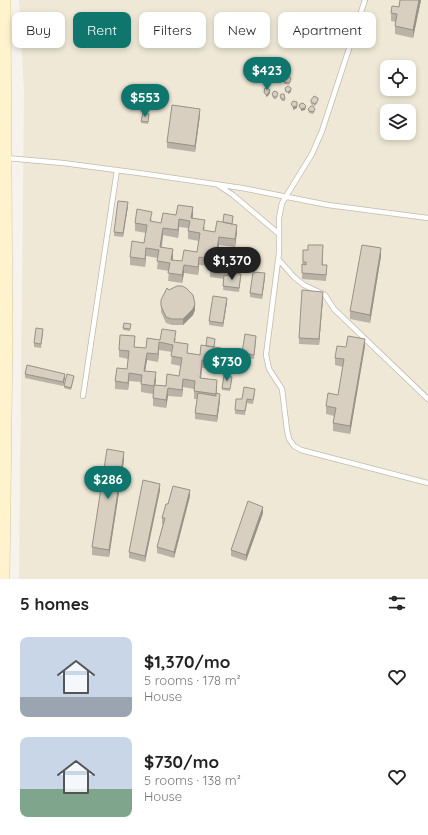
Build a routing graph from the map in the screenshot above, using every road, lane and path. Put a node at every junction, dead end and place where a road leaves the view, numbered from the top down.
1 (4, 0) edge
2 (365, 0) edge
3 (5, 158) junction
4 (118, 170) junction
5 (217, 184) junction
6 (286, 196) junction
7 (428, 218) edge
8 (279, 234) junction
9 (279, 260) junction
10 (83, 396) dead end
11 (428, 399) edge
12 (428, 483) edge
13 (3, 579) edge

1 - 3 main road
2 - 6 lane
3 - 4 lane
3 - 13 main road
4 - 5 lane
4 - 10 lane
5 - 6 lane
5 - 8 lane
6 - 7 lane
6 - 8 lane
8 - 9 lane
9 - 11 lane
9 - 12 lane

